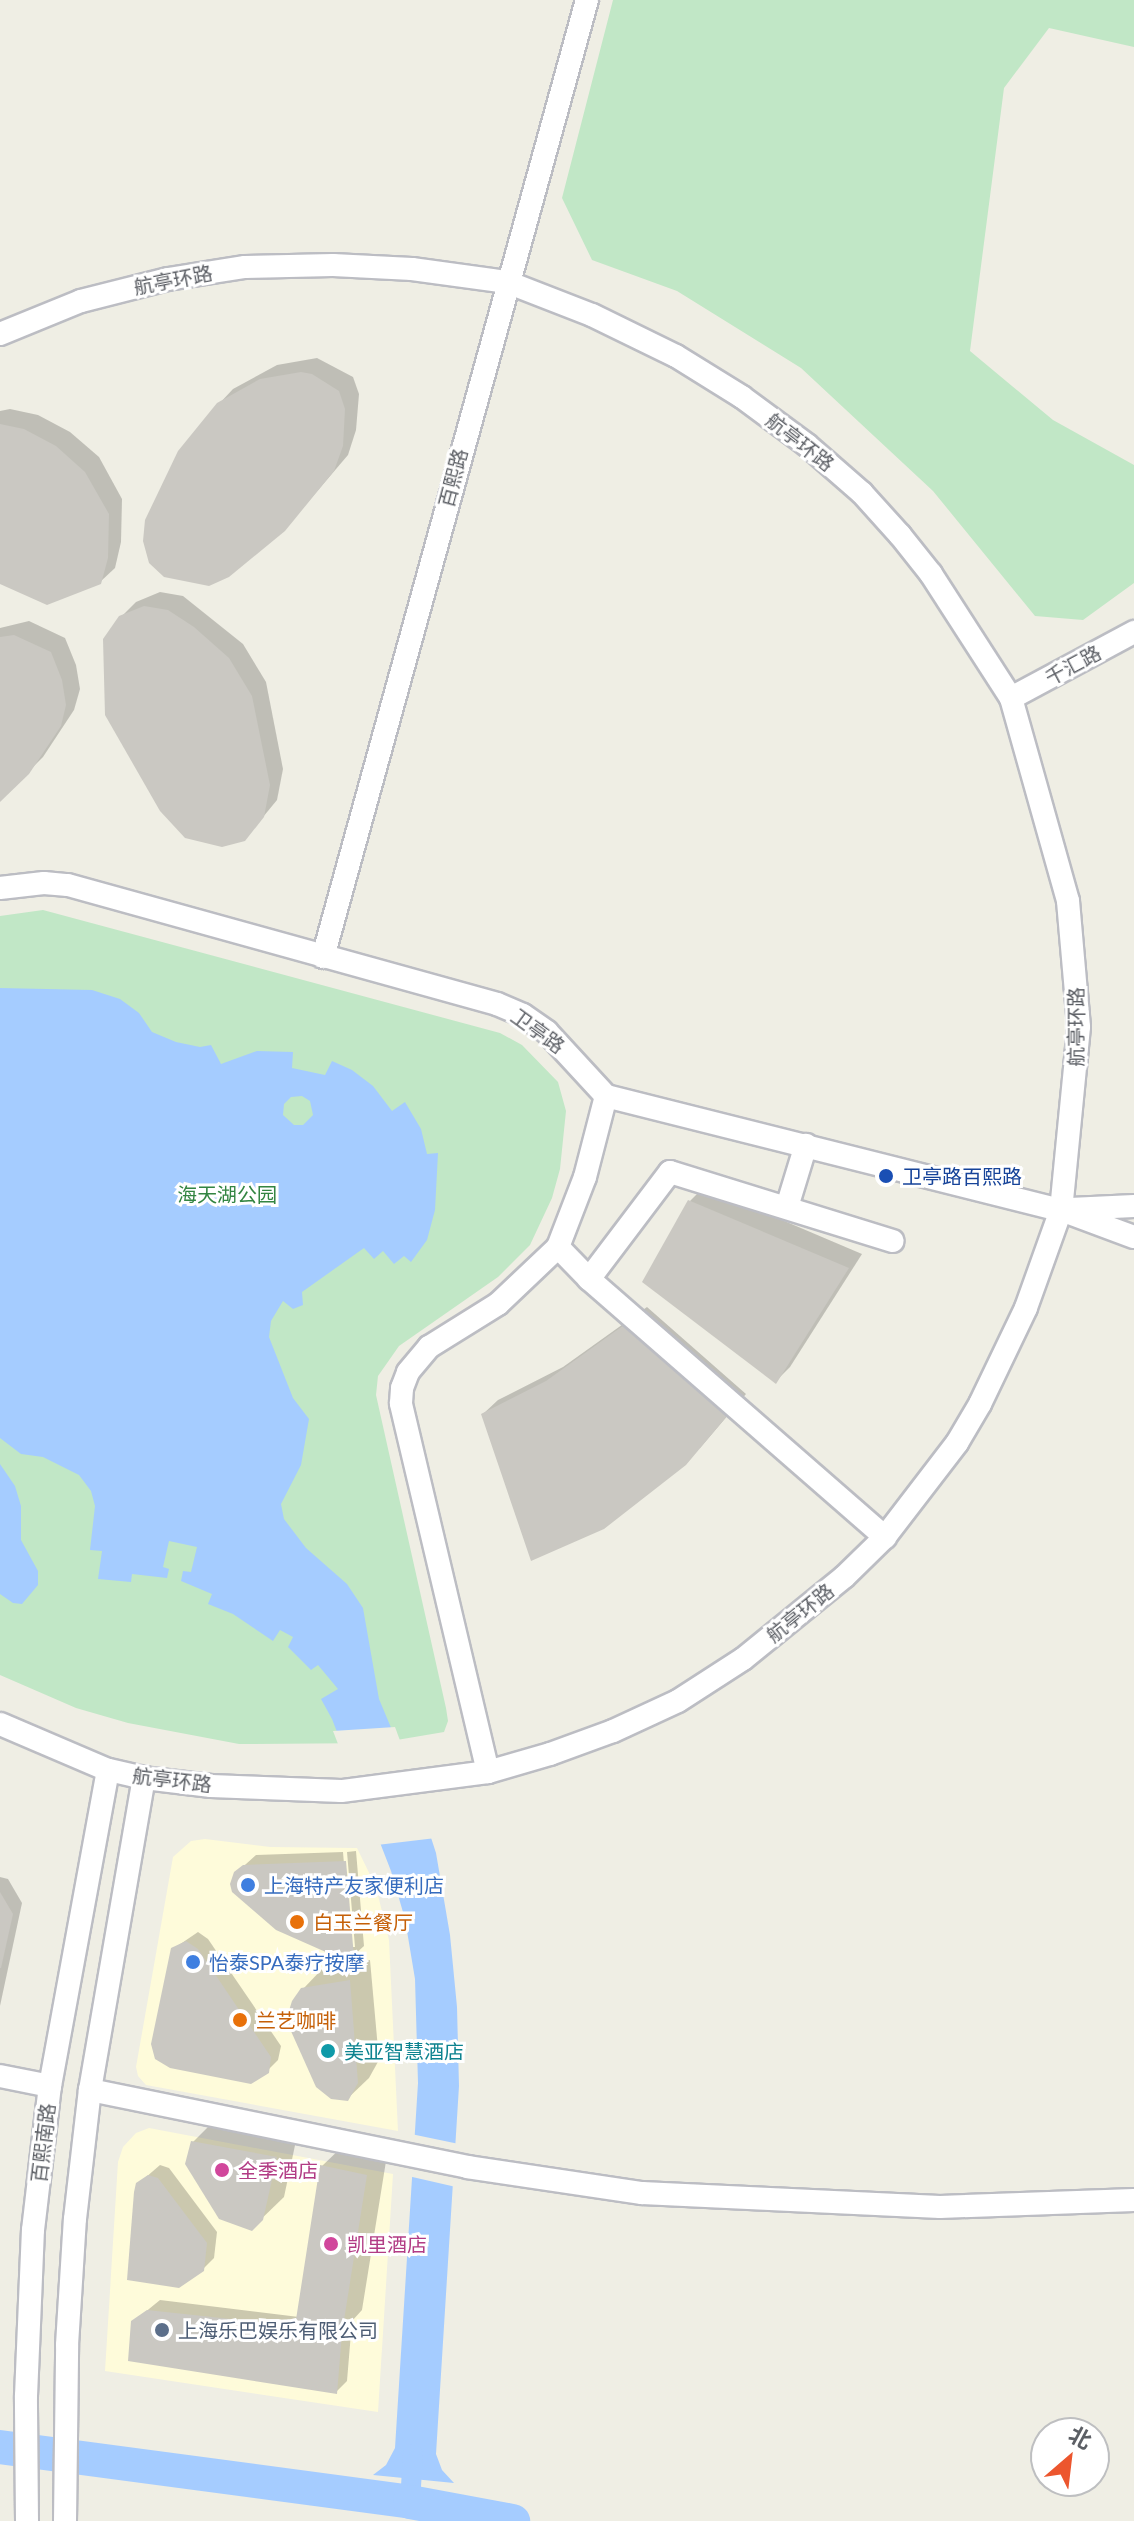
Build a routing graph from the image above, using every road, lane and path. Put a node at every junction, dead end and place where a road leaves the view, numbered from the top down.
1 (587, 0) edge
2 (507, 282) junction
3 (0, 334) edge
4 (1134, 632) edge
5 (1011, 698) junction
6 (0, 888) edge
7 (323, 957) junction
8 (606, 1096) junction
9 (806, 1145) junction
10 (1134, 1206) edge
11 (787, 1207) junction
12 (1061, 1210) junction
13 (1134, 1237) edge
14 (893, 1241) dead end
15 (558, 1247) junction
16 (589, 1279) junction
17 (885, 1537) junction
18 (0, 1724) edge
19 (108, 1770) junction
20 (488, 1772) junction
21 (144, 1778) junction
22 (0, 2076) edge
23 (50, 2086) junction
24 (90, 2090) junction
25 (1134, 2200) edge
26 (27, 2514) edge
27 (65, 2515) edge

1 - 2 street, 百熙路
2 - 3 street, 航亭环路
2 - 5 street, 航亭环路
2 - 7 street, 百熙路
4 - 5 street, 千汇路
5 - 12 street, 航亭环路
6 - 7 street, 卫亭路
7 - 8 street, 卫亭路
8 - 9 street
8 - 15 street
9 - 11 street
9 - 12 street
10 - 12 street
11 - 14 street
11 - 16 street
12 - 13 street
12 - 17 street, 航亭环路
15 - 16 street
15 - 20 street
16 - 17 street
17 - 20 street, 航亭环路
18 - 19 street, 航亭环路
19 - 21 street, 航亭环路
19 - 23 street, 百熙南路
20 - 21 street, 航亭环路
21 - 24 street, 百熙南路
22 - 23 street
23 - 26 street, 百熙南路
24 - 25 street
24 - 27 street, 百熙南路

